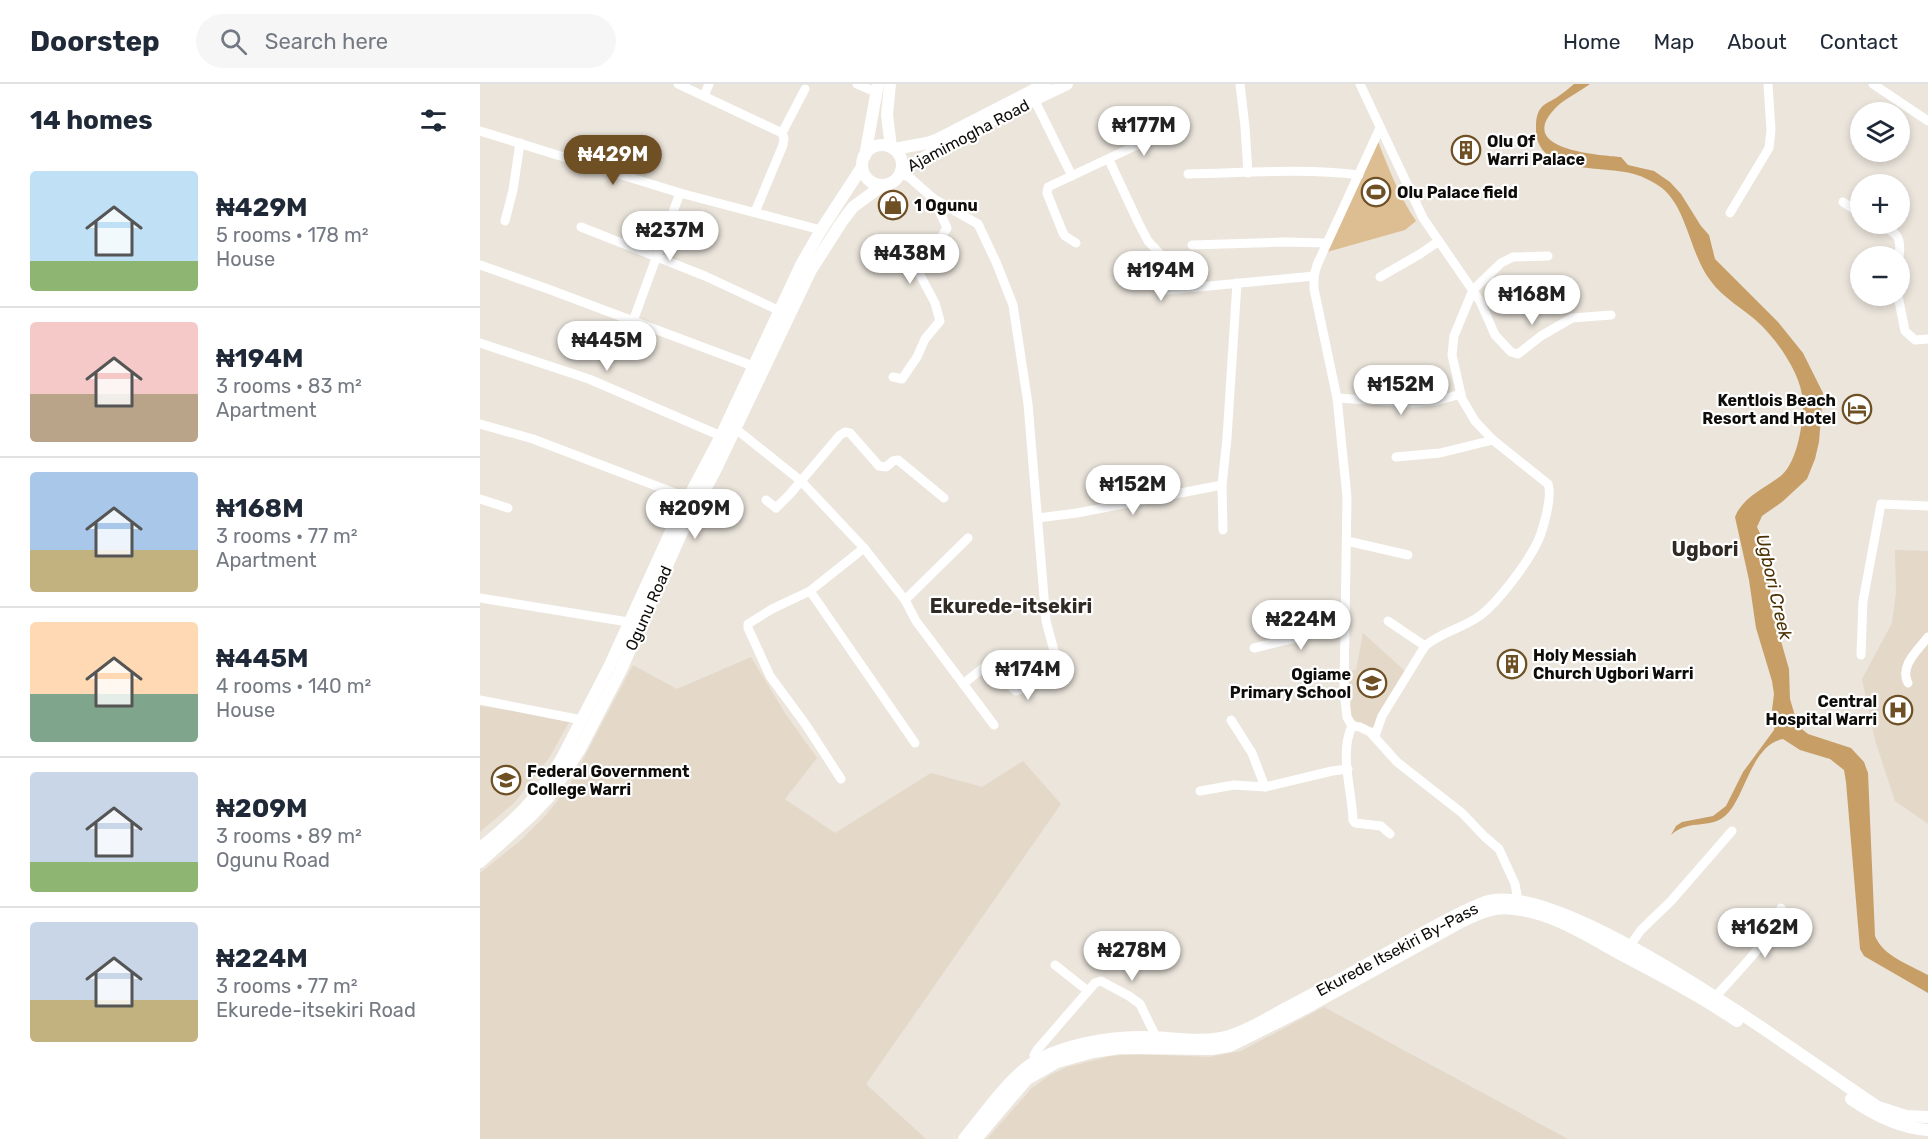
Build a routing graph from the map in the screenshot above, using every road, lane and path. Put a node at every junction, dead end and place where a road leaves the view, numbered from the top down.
1 (678, 84) edge
2 (709, 84) edge
3 (857, 84) edge
4 (890, 84) edge
5 (1045, 84) edge
6 (1067, 84) edge
7 (1240, 84) edge
8 (1360, 84) edge
9 (1768, 84) edge
10 (1873, 84) edge
11 (877, 88) edge
12 (805, 89) dead end
13 (704, 96) junction
14 (1034, 99) junction
15 (1928, 121) edge
16 (1380, 128) junction
17 (480, 131) edge
18 (1167, 131) dead end
19 (782, 134) junction
20 (520, 143) junction
21 (892, 148) junction
22 (1109, 160) junction
23 (863, 161) junction
24 (900, 173) junction
25 (1248, 173) junction
26 (1188, 174) dead end
27 (1359, 175) junction
28 (1072, 176) junction
29 (883, 185) junction
30 (680, 193) junction
31 (934, 199) junction
32 (1843, 202) dead end
33 (1850, 207) edge
34 (755, 212) junction
35 (1730, 213) dead end
36 (505, 221) dead end
37 (581, 227) dead end
38 (821, 230) junction
39 (1439, 241) junction
40 (1076, 243) dead end
41 (1327, 243) junction
42 (1192, 245) dead end
43 (1548, 256) dead end
44 (657, 258) junction
45 (480, 265) edge
46 (1314, 276) junction
47 (1380, 277) dead end
48 (1237, 283) junction
49 (1473, 290) junction
50 (1900, 306) edge
51 (780, 311) junction
52 (1611, 315) dead end
53 (633, 321) junction
54 (1928, 339) edge
55 (480, 343) edge
56 (753, 366) junction
57 (893, 377) dead end
58 (1461, 394) junction
59 (745, 396) junction
60 (1337, 398) junction
61 (480, 424) edge
62 (736, 429) junction
63 (721, 436) junction
64 (1493, 440) junction
65 (1396, 457) dead end
66 (801, 481) junction
67 (1222, 485) junction
68 (688, 498) junction
69 (944, 498) dead end
70 (480, 499) edge
71 (766, 500) dead end
72 (1928, 506) edge
73 (508, 508) dead end
74 (1038, 518) junction
75 (1223, 530) dead end
76 (968, 538) dead end
77 (1347, 542) junction
78 (864, 548) junction
79 (1408, 555) dead end
80 (810, 591) junction
81 (480, 598) edge
82 (905, 600) junction
83 (1388, 621) dead end
84 (628, 622) junction
85 (1344, 627) junction
86 (1928, 637) edge
87 (1425, 646) junction
88 (1254, 648) dead end
89 (1861, 656) dead end
90 (1908, 683) dead end
91 (963, 684) junction
92 (480, 700) edge
93 (582, 720) junction
94 (1231, 720) dead end
95 (994, 726) dead end
96 (1352, 726) junction
97 (1375, 736) junction
98 (915, 743) dead end
99 (1348, 769) junction
100 (841, 779) dead end
101 (1266, 787) junction
102 (1200, 791) dead end
103 (1732, 831) dead end
104 (1390, 834) dead end
105 (480, 849) edge
106 (480, 862) edge
107 (1519, 905) junction
108 (1781, 908) dead end
109 (1629, 947) junction
110 (1055, 965) dead end
111 (1088, 991) junction
112 (1716, 996) junction
113 (1156, 1037) junction
114 (1038, 1060) junction
115 (1928, 1117) edge
116 (1928, 1130) edge
117 (964, 1139) edge
118 (976, 1139) edge

1 - 13 street
2 - 13 street
3 - 11 street
4 - 21 main road
5 - 21 main road, Ajamimogha Road
6 - 14 main road, Ajamimogha Road
7 - 25 street
8 - 16 street
9 - 35 street
10 - 15 street
11 - 23 main road
12 - 19 street
13 - 19 street
14 - 24 main road, Ajamimogha Road
14 - 28 street
16 - 27 street
16 - 39 street
17 - 20 street
18 - 22 street
19 - 34 street
20 - 30 street
20 - 36 street
21 - 23 main road
21 - 24 main road
22 - 28 street
22 - 48 street
23 - 29 main road
23 - 38 main road, Ogunu Road
24 - 29 main road
24 - 31 street
25 - 26 street
25 - 27 street
27 - 41 street
28 - 40 street
29 - 59 main road, Ogunu Road
30 - 34 street
30 - 44 street
31 - 57 street
31 - 74 street
32 - 33 street
34 - 38 street
37 - 44 street
38 - 51 main road, Ogunu Road
39 - 47 street
39 - 49 street
41 - 42 street
41 - 46 street
43 - 49 street
44 - 51 street
44 - 53 street
45 - 53 street
46 - 48 street
46 - 60 street
48 - 67 street
49 - 52 street
49 - 58 street
50 - 54 street
51 - 56 main road, Ogunu Road
53 - 56 street
55 - 63 street
56 - 59 main road, Ogunu Road
58 - 60 street
58 - 64 street
59 - 62 main road, Ogunu Road
59 - 63 main road, Ogunu Road
60 - 77 street
61 - 68 street
62 - 66 street
62 - 106 main road, Ogunu Road
63 - 68 main road, Ogunu Road
64 - 65 street
64 - 87 street
66 - 69 street
66 - 71 street
66 - 78 street
67 - 74 street
67 - 75 street
68 - 84 main road, Ogunu Road
70 - 73 street
72 - 89 street
74 - 91 street
76 - 82 street
77 - 79 street
77 - 85 street
78 - 80 street
78 - 82 street
80 - 98 street
80 - 100 street
81 - 84 street
82 - 91 street
83 - 87 street
84 - 93 main road, Ogunu Road
85 - 88 street
85 - 96 street
86 - 90 street
87 - 97 street
91 - 95 street
92 - 93 street
93 - 105 main road, Ogunu Road
94 - 101 street
96 - 97 street
96 - 99 street
97 - 107 street
99 - 101 street
99 - 104 street
101 - 102 street
103 - 109 street
107 - 109 main road, Ekurede Itsekiri By-Pass
107 - 113 main road, Ekurede Itsekiri By-Pass
107 - 116 main road, Ekurede Itsekiri By-Pass
107 - 118 main road, Ekurede Itsekiri By-Pass
108 - 112 street
109 - 112 main road, Ekurede Itsekiri By-Pass
110 - 111 street
111 - 113 street
111 - 114 street
112 - 115 main road, Ekurede Itsekiri By-Pass
113 - 114 main road, Ekurede Itsekiri By-Pass
114 - 117 main road, Ekurede Itsekiri By-Pass

